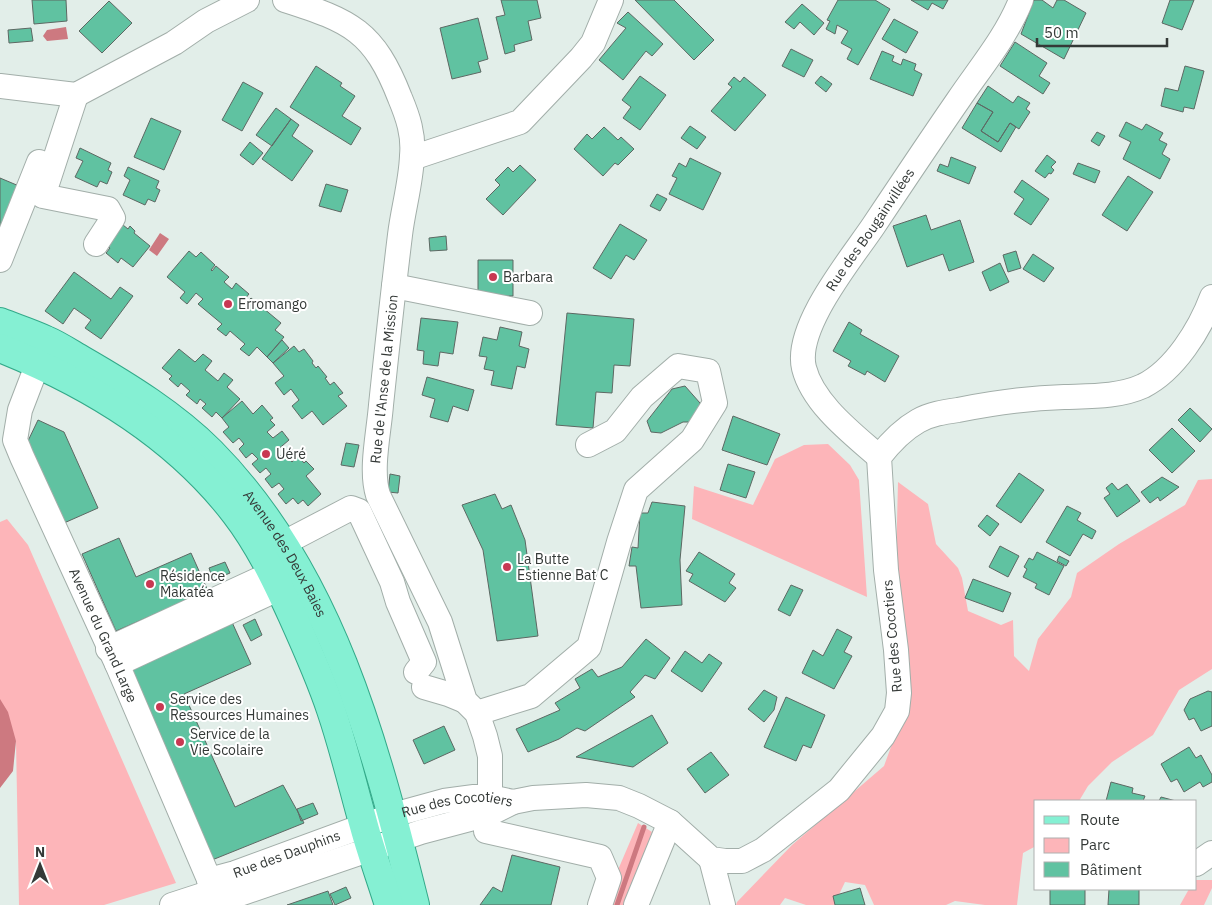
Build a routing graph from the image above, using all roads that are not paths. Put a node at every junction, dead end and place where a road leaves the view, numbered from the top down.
1 (247, 0) edge
2 (285, 0) edge
3 (611, 0) edge
4 (1021, 0) edge
5 (0, 86) edge
6 (71, 95) junction
7 (412, 158) junction
8 (96, 244) dead end
9 (0, 260) edge
10 (394, 286) junction
11 (1212, 297) edge
12 (530, 313) dead end
13 (0, 322) edge
14 (0, 348) edge
15 (38, 363) junction
16 (588, 445) dead end
17 (879, 457) junction
18 (284, 543) junction
19 (276, 580) junction
20 (113, 657) junction
21 (471, 707) junction
22 (490, 797) junction
23 (513, 802) junction
24 (670, 822) junction
25 (396, 827) junction
26 (486, 831) dead end
27 (367, 837) junction
28 (1212, 853) edge
29 (711, 859) junction
30 (1197, 863) edge
31 (216, 894) edge
32 (172, 905) edge
33 (389, 905) edge
34 (416, 905) edge
35 (600, 905) edge
36 (636, 905) edge
37 (723, 905) edge

1 - 6 street
2 - 7 street, Rue de l'Anse de la Mission
3 - 7 street
4 - 17 street, Rue des Bougainvillées
5 - 6 street
6 - 8 street
6 - 9 street
7 - 10 street, Rue de l'Anse de la Mission
10 - 12 street
10 - 21 street, Rue de l'Anse de la Mission
11 - 17 street
13 - 18 main road, Avenue des Deux Baies
14 - 15 main road, Avenue des Deux Baies
15 - 19 main road, Avenue des Deux Baies
15 - 20 street, Avenue du Grand Large
16 - 21 street
17 - 29 street, Rue des Cocotiers
18 - 21 street
18 - 25 main road, Avenue des Deux Baies
19 - 20 street
19 - 27 main road, Avenue des Deux Baies
20 - 31 street, Avenue du Grand Large
21 - 22 street, Rue de l'Anse de la Mission
22 - 23 street, Rue des Cocotiers
22 - 25 street, Rue des Cocotiers
23 - 24 street, Rue des Cocotiers
23 - 25 street
24 - 29 street, Rue des Cocotiers
24 - 36 street
25 - 27 street, Rue des Dauphins
25 - 34 main road, Avenue des Deux Baies
26 - 35 street
27 - 31 street, Rue des Dauphins
27 - 33 main road, Avenue des Deux Baies
28 - 30 street
29 - 37 street
31 - 32 street, Rue des Dauphins

